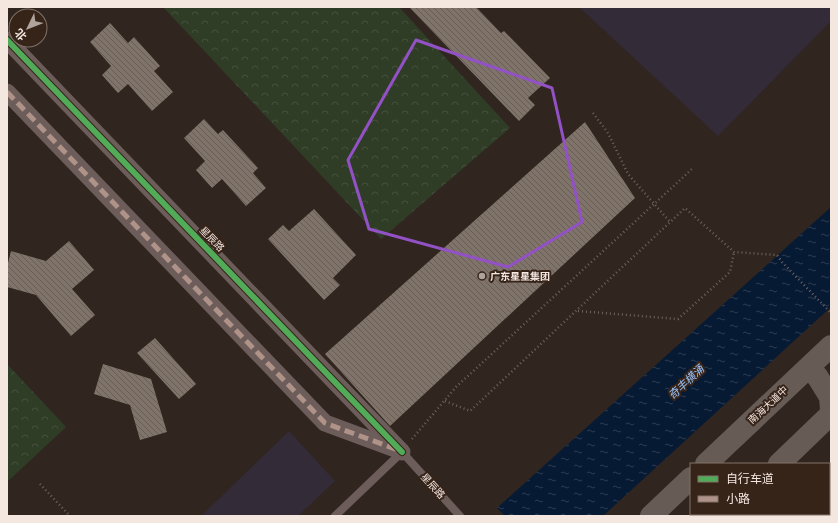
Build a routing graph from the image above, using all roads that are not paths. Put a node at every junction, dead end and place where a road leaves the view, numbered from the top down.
1 (7, 40) edge
2 (7, 92) edge
3 (831, 346) edge
4 (807, 369) junction
5 (831, 410) edge
6 (831, 414) edge
7 (402, 452) junction
8 (707, 463) edge
9 (780, 463) edge
10 (690, 479) edge
11 (335, 516) edge
12 (460, 516) edge
13 (651, 516) edge

1 - 7 street, 星辰路
2 - 7 street
3 - 4 highway, 南海大道中
4 - 5 highway
4 - 8 highway, 南海大道中
6 - 9 highway
7 - 11 lane
7 - 12 lane, 星辰路
10 - 13 highway

